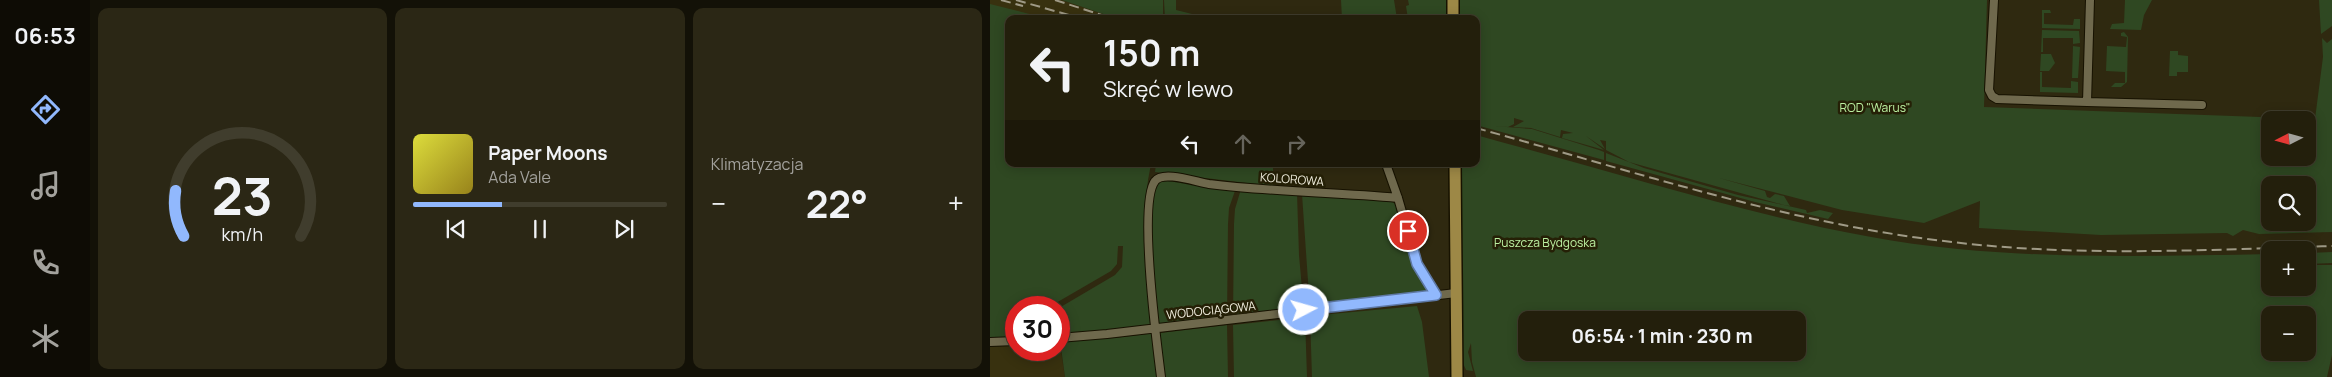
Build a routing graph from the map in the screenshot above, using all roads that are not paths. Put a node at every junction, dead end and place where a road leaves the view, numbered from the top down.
1 (1453, 0) edge
2 (1994, 0) edge
3 (2090, 0) edge
4 (1453, 15) edge
5 (2087, 102) junction
6 (2202, 105) dead end
7 (1387, 167) edge
8 (1454, 167) edge
9 (1398, 198) junction
10 (1456, 293) junction
11 (1436, 295) junction
12 (1155, 327) junction
13 (1070, 337) edge
14 (1005, 341) edge
15 (990, 342) edge
16 (1457, 375) edge
17 (1161, 377) edge

1 - 4 main road
2 - 5 street
3 - 5 street
5 - 6 street
7 - 9 street
8 - 10 main road
9 - 11 street
9 - 12 street, KOLOROWA
10 - 11 street, WODOCIĄGOWA
10 - 16 main road
11 - 12 street, WODOCIĄGOWA
12 - 13 street, WODOCIĄGOWA
12 - 17 street
14 - 15 street

